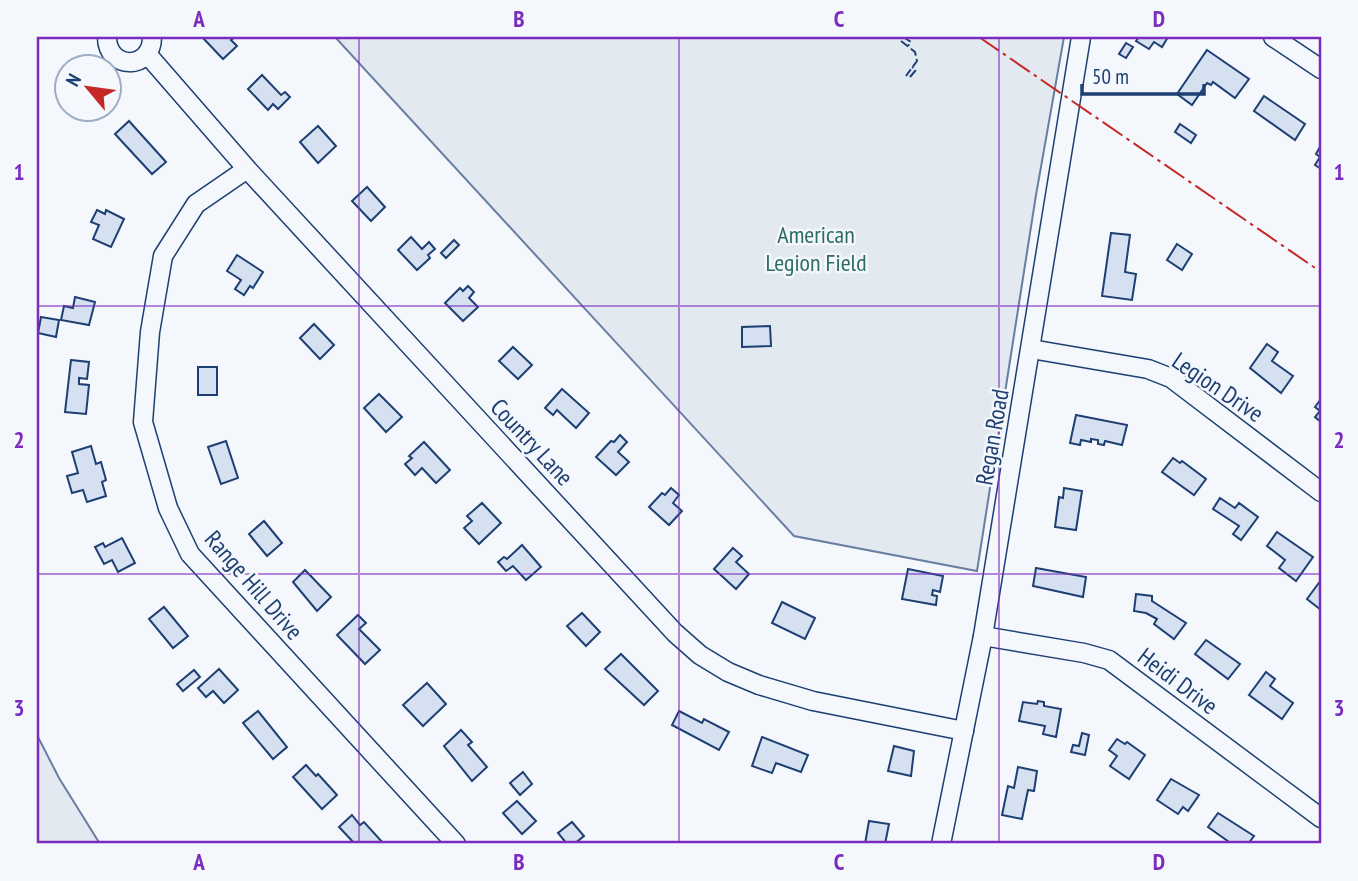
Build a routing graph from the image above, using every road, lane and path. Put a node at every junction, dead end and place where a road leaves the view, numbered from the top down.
1 (107, 37) edge
2 (1081, 37) edge
3 (1273, 37) edge
4 (149, 45) edge
5 (1321, 69) edge
6 (247, 169) junction
7 (1031, 349) junction
8 (1321, 492) edge
9 (983, 636) junction
10 (964, 731) junction
11 (1321, 818) edge
12 (456, 844) edge
13 (941, 844) edge

1 - 4 street, Country Lane
2 - 7 street, Regan Road
3 - 5 street
4 - 6 street, Country Lane
6 - 10 street, Country Lane
6 - 12 street, Range Hill Drive
7 - 8 street, Legion Drive
7 - 9 street, Regan Road
9 - 10 street, Regan Road
9 - 11 street, Heidi Drive
10 - 13 street, Regan Road

